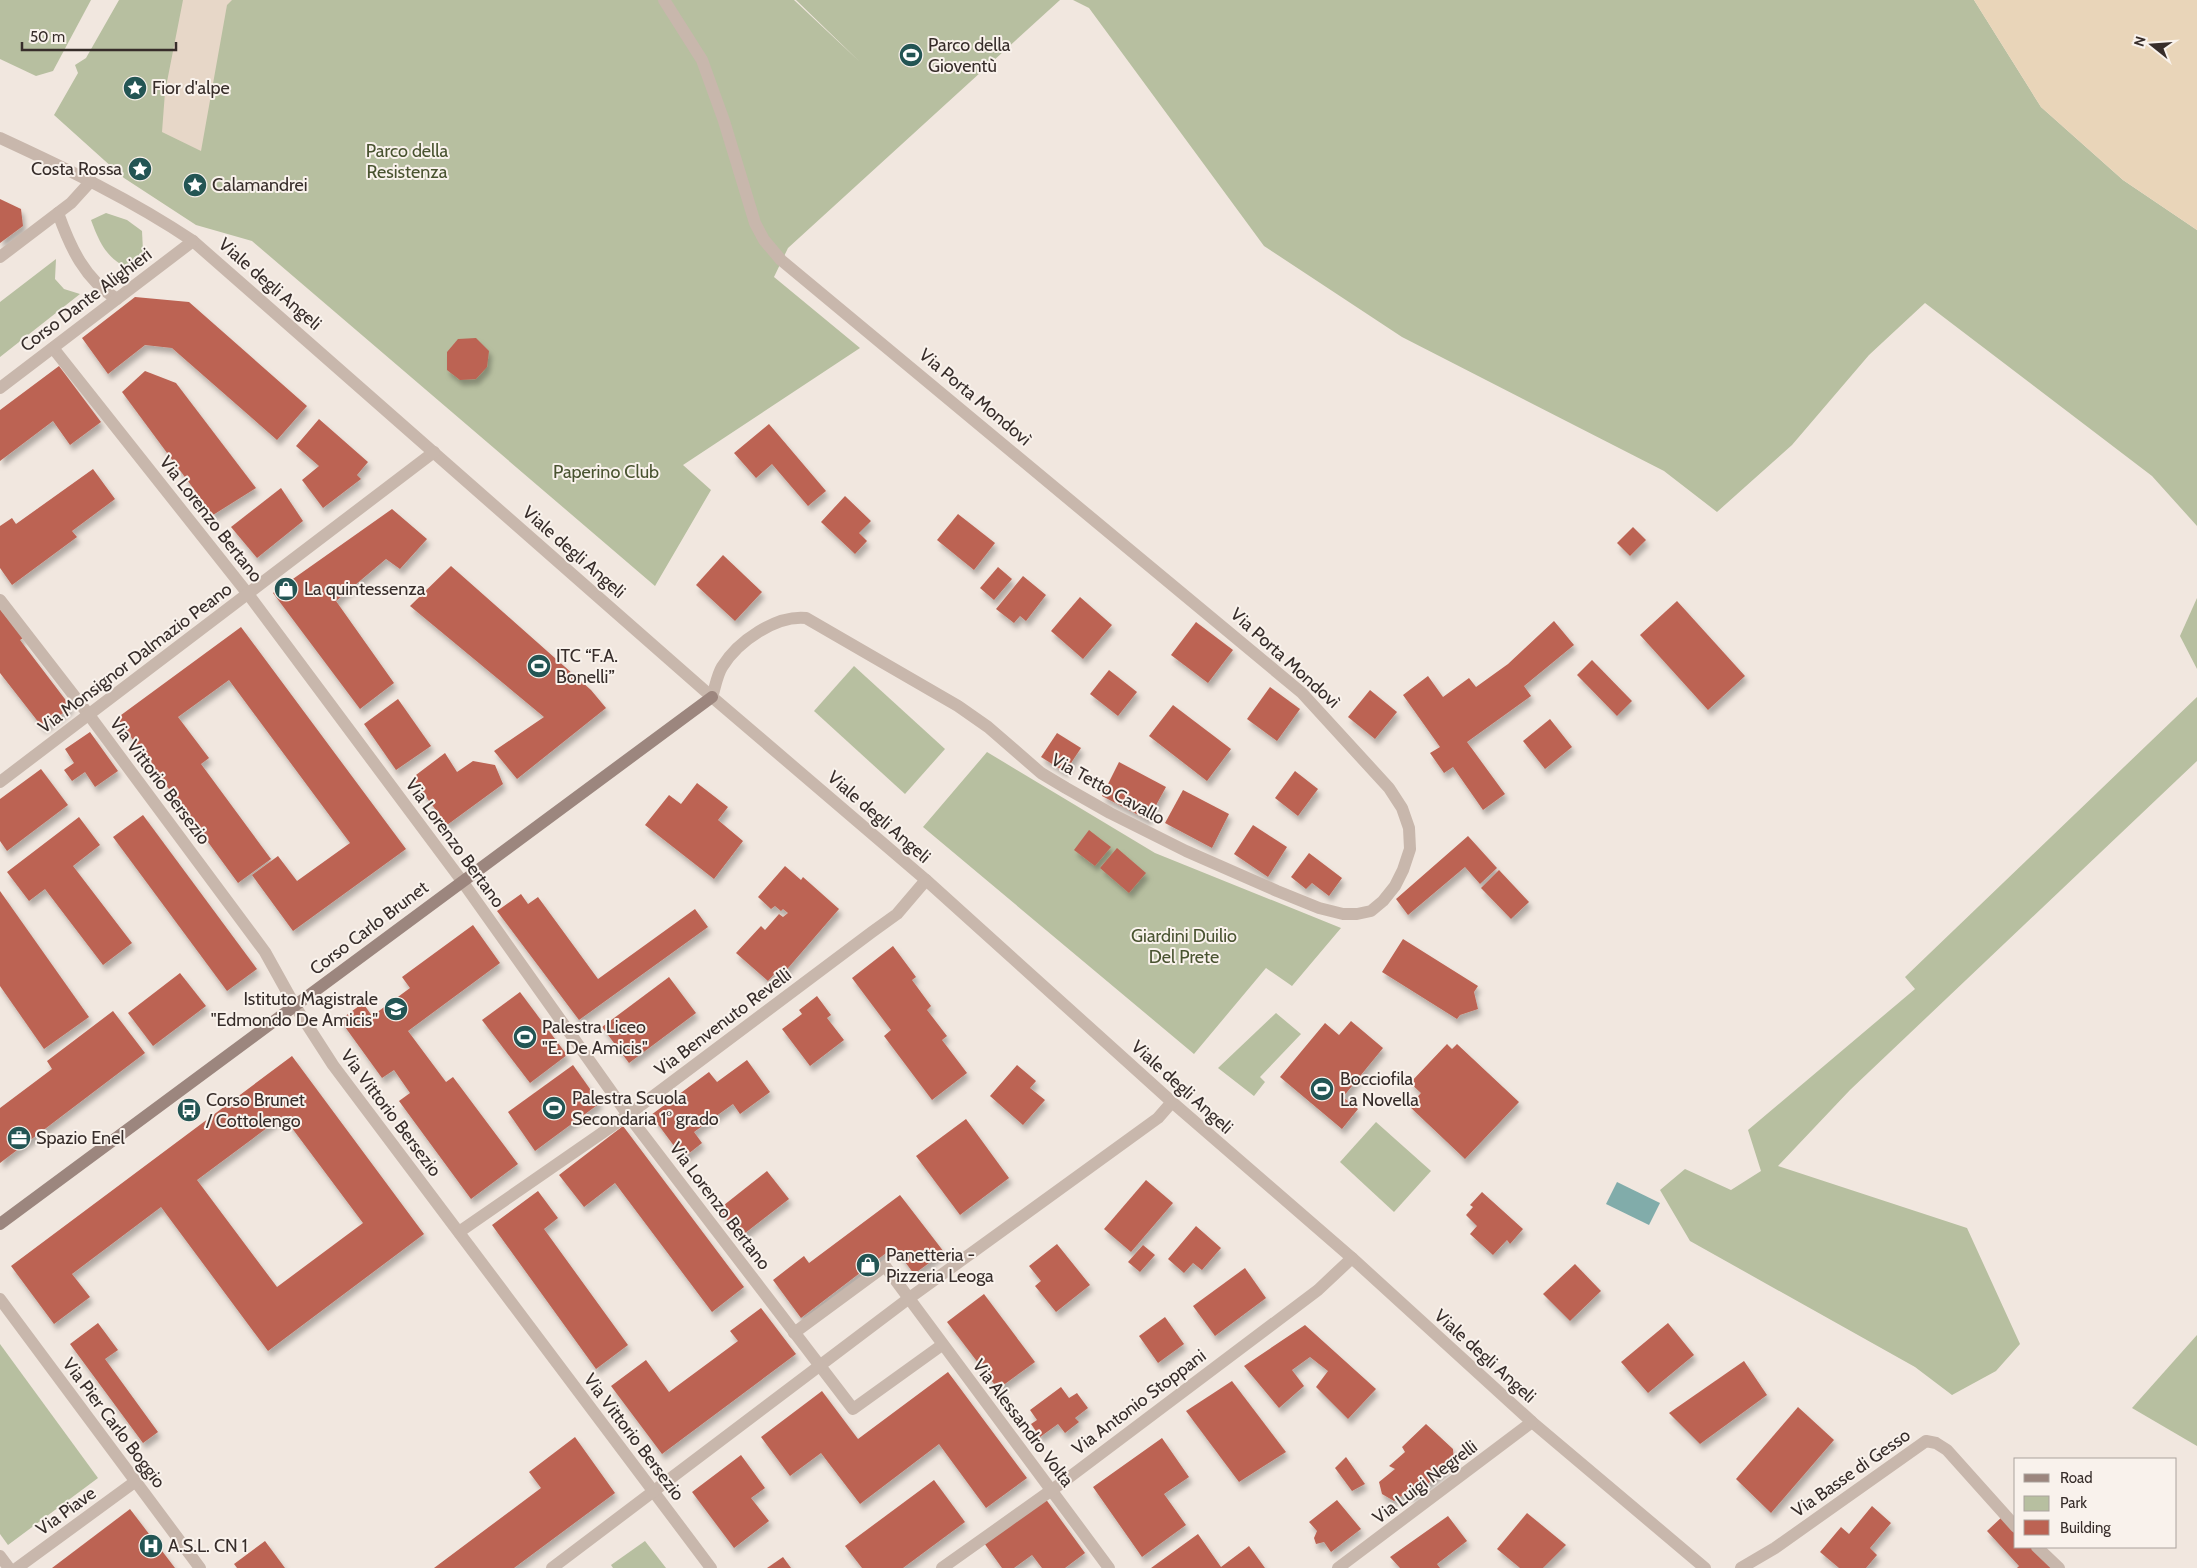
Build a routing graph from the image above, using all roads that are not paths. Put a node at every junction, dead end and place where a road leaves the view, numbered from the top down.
1 (664, 0) edge
2 (0, 138) edge
3 (92, 181) junction
4 (58, 213) junction
5 (194, 241) junction
6 (0, 257) edge
7 (117, 299) junction
8 (53, 348) junction
9 (0, 388) edge
10 (434, 452) junction
11 (248, 594) junction
12 (0, 600) edge
13 (712, 697) junction
14 (89, 715) junction
15 (1359, 755) joint
16 (0, 782) edge
17 (462, 880) junction
18 (926, 880) junction
19 (295, 1006) junction
20 (1172, 1102) junction
21 (628, 1115) junction
22 (0, 1224) edge
23 (459, 1232) junction
24 (1352, 1258) junction
25 (0, 1299) edge
26 (908, 1299) junction
27 (794, 1333) junction
28 (942, 1345) junction
29 (820, 1365) junction
30 (1532, 1422) junction
31 (136, 1481) junction
32 (1051, 1490) junction
33 (654, 1493) junction
34 (2014, 1524) edge
35 (2038, 1548) edge
36 (0, 1556) edge
37 (9, 1568) edge
38 (16, 1568) edge
39 (200, 1568) edge
40 (552, 1568) edge
41 (711, 1568) edge
42 (942, 1568) edge
43 (1109, 1568) edge
44 (1338, 1568) edge
45 (1705, 1568) edge
46 (1741, 1568) edge
47 (2059, 1568) edge

1 - 15 street, Via Porta Mondovì
2 - 3 street, Viale degli Angeli
3 - 4 street
3 - 5 street, Viale degli Angeli
4 - 6 street
4 - 7 street
5 - 7 street, Corso Dante Alighieri
5 - 10 street, Viale degli Angeli
7 - 8 street, Corso Dante Alighieri
8 - 9 street, Corso Dante Alighieri
8 - 11 street, Via Lorenzo Bertano
10 - 11 street, Via Monsignor Dalmazio Peano
10 - 13 street, Viale degli Angeli
11 - 14 street, Via Monsignor Dalmazio Peano
11 - 17 street, Via Lorenzo Bertano
12 - 14 street, Via Vittorio Bersezio
13 - 15 street, Via Tetto Cavallo
13 - 17 street, Corso Carlo Brunet
13 - 18 street, Viale degli Angeli
14 - 16 street, Via Monsignor Dalmazio Peano
14 - 19 street, Via Vittorio Bersezio
17 - 19 street, Corso Carlo Brunet
17 - 21 street, Via Lorenzo Bertano
18 - 20 street, Viale degli Angeli
18 - 21 street, Via Benvenuto Revelli
19 - 22 street, Corso Carlo Brunet
19 - 23 street, Via Vittorio Bersezio
20 - 24 street, Viale degli Angeli
20 - 26 street
21 - 23 street, Via Benvenuto Revelli
21 - 27 street, Via Lorenzo Bertano
23 - 33 street, Via Vittorio Bersezio
24 - 30 street, Viale degli Angeli
24 - 32 street, Via Antonio Stoppani
25 - 31 street, Via Pier Carlo Boggio
26 - 27 street, Via Alessandro Volta
26 - 28 street, Via Alessandro Volta
26 - 29 street
27 - 29 street, Via Lorenzo Bertano
28 - 29 street, Via Lorenzo Bertano
28 - 32 street, Via Alessandro Volta
29 - 33 street
30 - 44 street, Via Luigi Negrelli
30 - 45 street, Viale degli Angeli
31 - 38 street, Via Piave
31 - 39 street, Via Pier Carlo Boggio
32 - 42 street, Via Antonio Stoppani
32 - 43 street, Via Alessandro Volta
33 - 40 street
33 - 41 street, Via Vittorio Bersezio
34 - 46 street, Via Basse di Gesso
35 - 47 street
36 - 37 street

